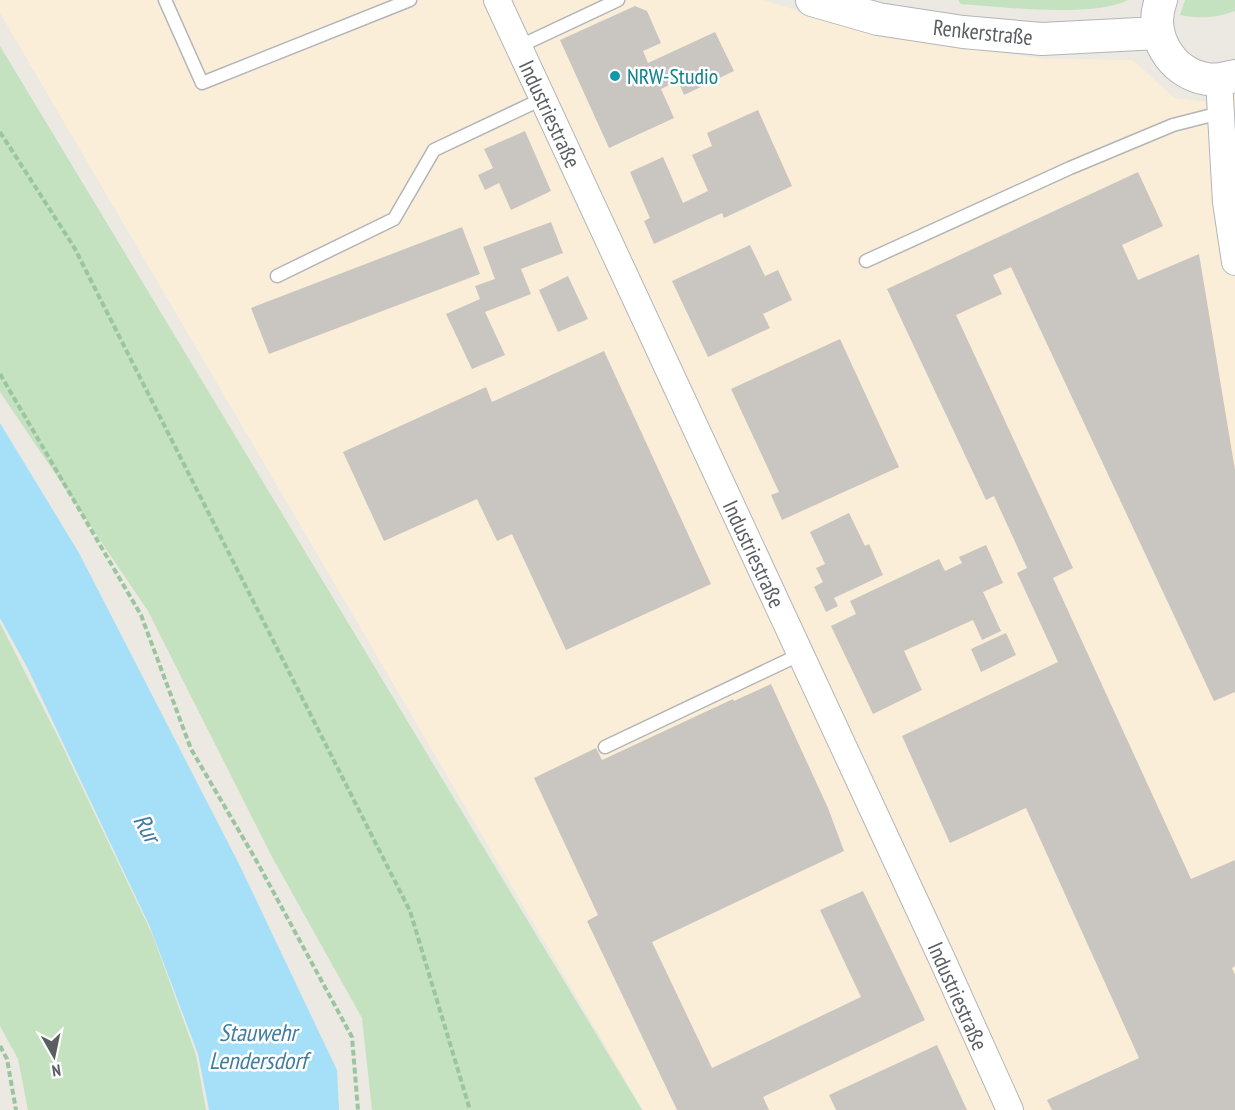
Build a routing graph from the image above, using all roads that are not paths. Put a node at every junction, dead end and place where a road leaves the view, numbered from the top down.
1 (165, 0) edge
2 (410, 0) edge
3 (497, 0) edge
4 (618, 0) edge
5 (812, 0) edge
6 (1161, 0) edge
7 (1158, 33) junction
8 (518, 47) junction
9 (1227, 78) edge
10 (542, 99) junction
11 (1220, 113) junction
12 (866, 261) dead end
13 (1235, 262) edge
14 (277, 276) dead end
15 (801, 654) junction
16 (605, 747) dead end
17 (1010, 1110) edge

1 - 2 lane
3 - 8 street, Industriestraße
4 - 8 lane
5 - 7 street, Renkerstraße
6 - 7 street
7 - 9 street
8 - 10 street, Industriestraße
9 - 11 street
10 - 14 lane
10 - 15 street, Industriestraße
11 - 12 lane
11 - 13 street
15 - 16 lane
15 - 17 street, Industriestraße

